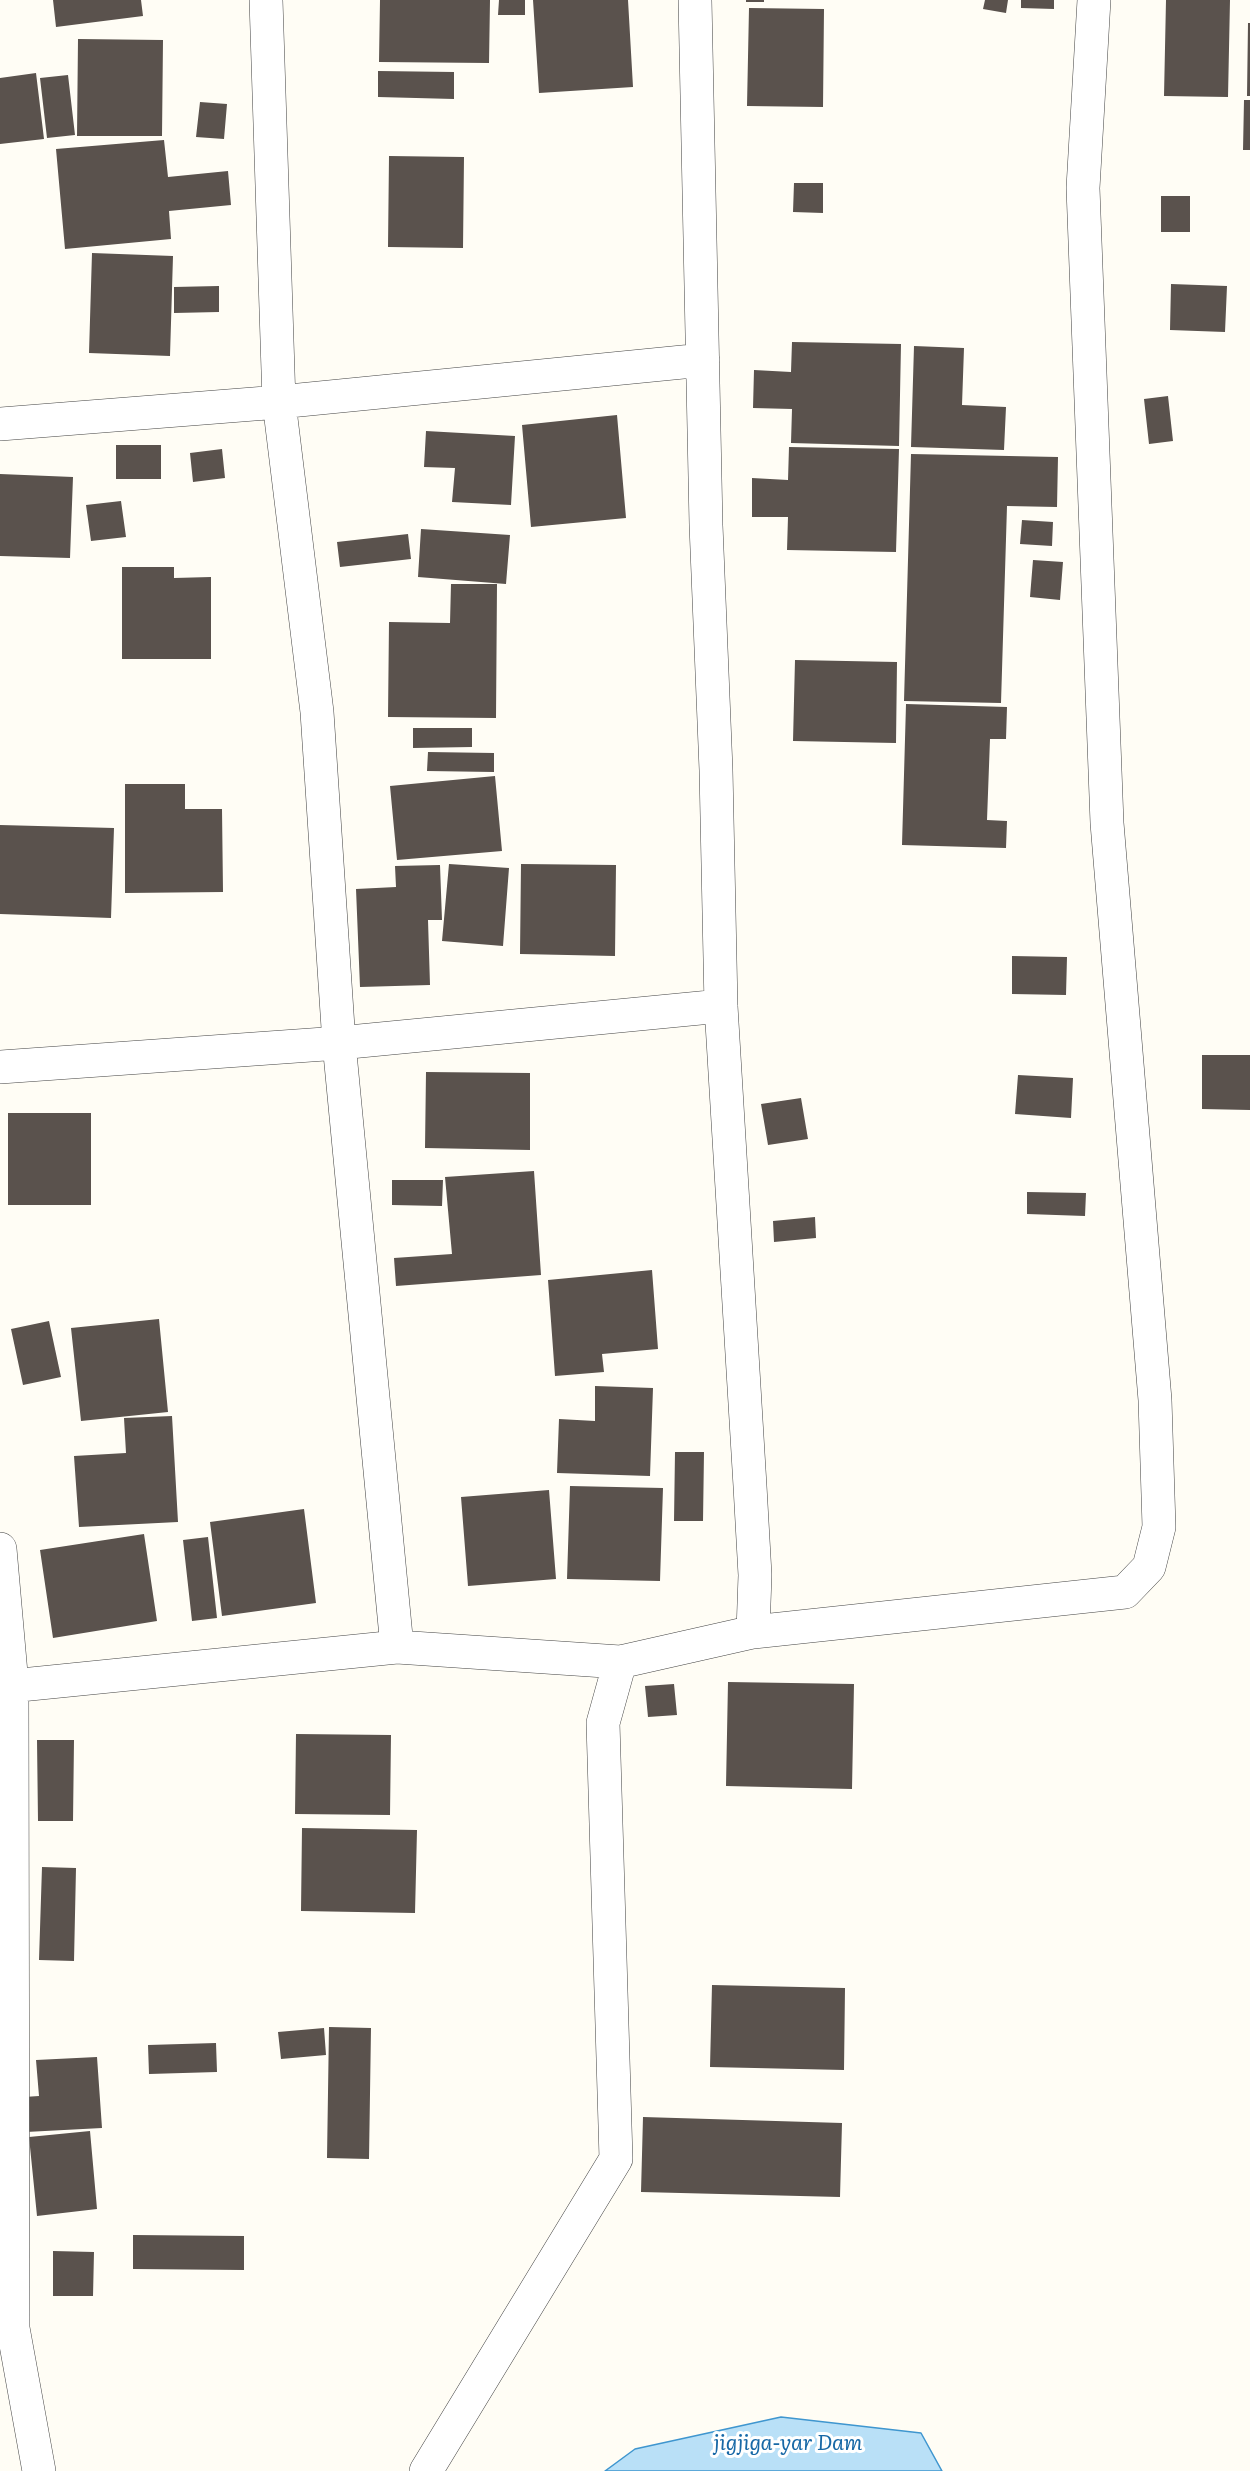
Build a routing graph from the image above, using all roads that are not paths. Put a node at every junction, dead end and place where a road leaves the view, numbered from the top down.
1 (266, 0) edge
2 (695, 0) edge
3 (1094, 0) edge
4 (703, 360) junction
5 (279, 402) junction
6 (0, 424) edge
7 (721, 1006) junction
8 (339, 1043) junction
9 (0, 1067) edge
10 (0, 1549) edge
11 (753, 1632) junction
12 (397, 1647) junction
13 (620, 1662) junction
14 (6, 1686) edge
15 (6, 2329) edge
16 (39, 2471) edge
17 (426, 2471) edge

1 - 5 street
2 - 4 street
3 - 11 street
4 - 5 street
4 - 7 street
5 - 6 street
5 - 8 street
7 - 8 street
7 - 11 street
8 - 9 street
8 - 12 street
10 - 14 street
11 - 13 street
12 - 13 street
12 - 14 street
13 - 17 street
14 - 15 street
15 - 16 street

